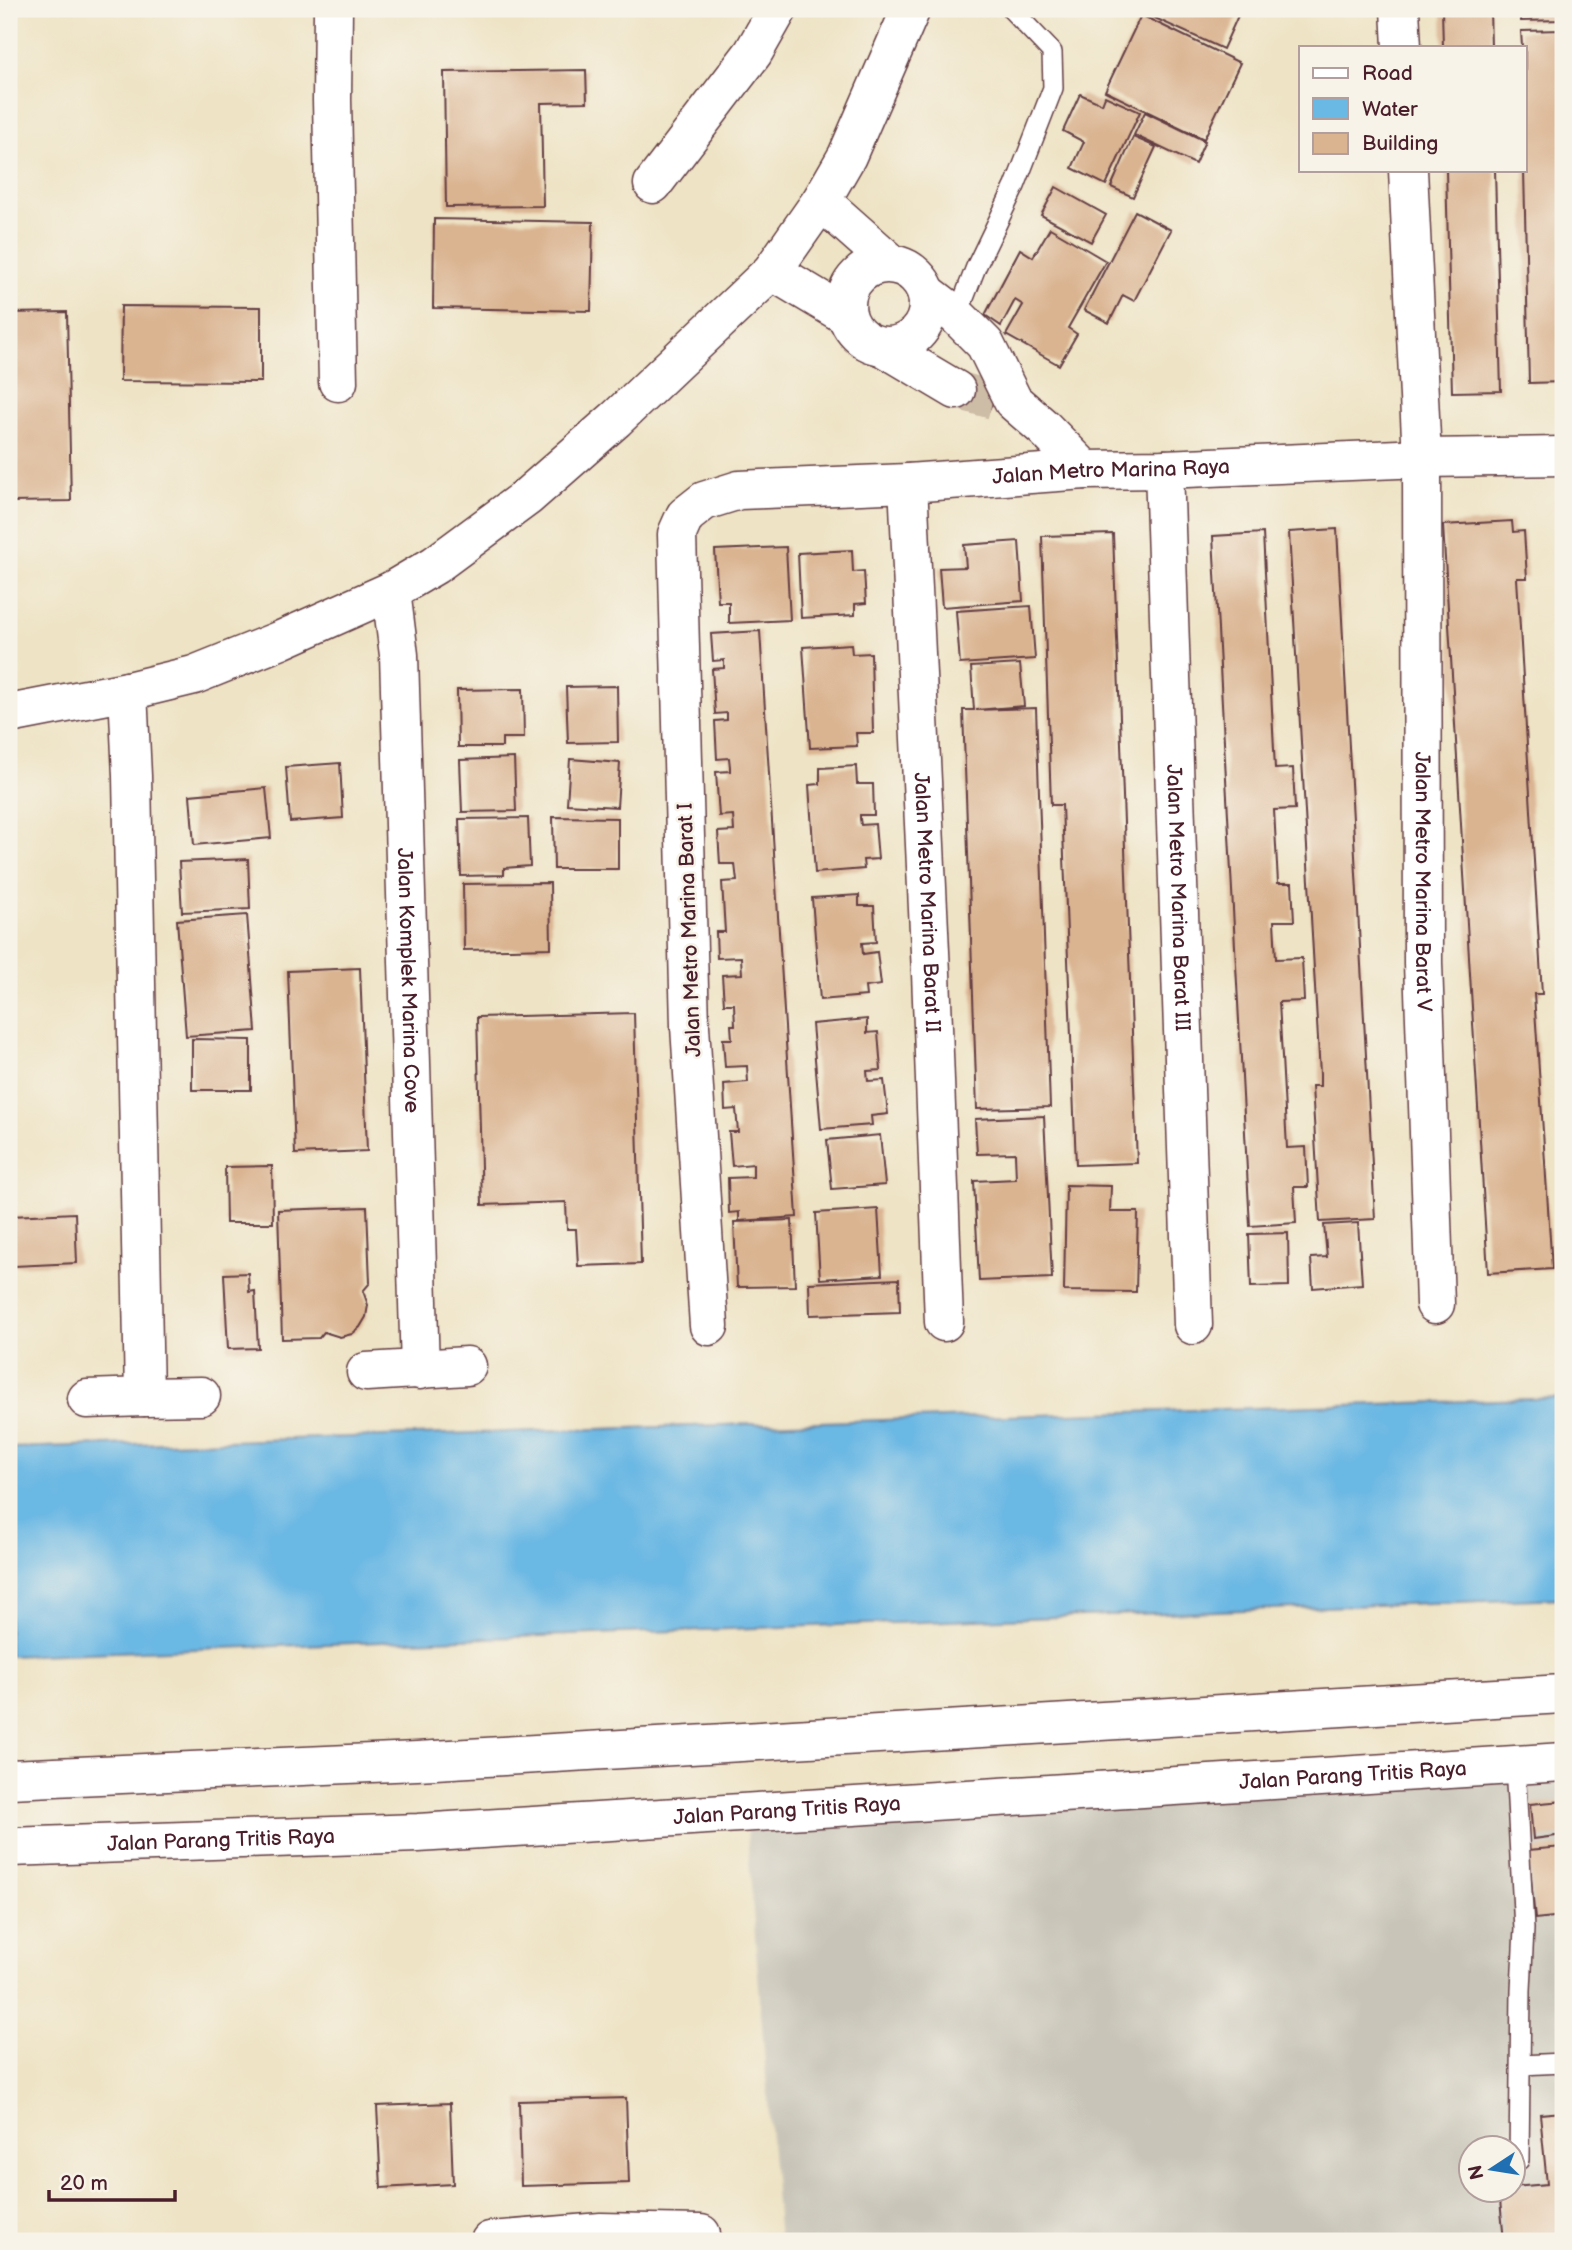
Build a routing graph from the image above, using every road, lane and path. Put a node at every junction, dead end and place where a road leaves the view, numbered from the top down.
1 (333, 9) edge
2 (778, 9) edge
3 (911, 9) edge
4 (1011, 9) edge
5 (1400, 9) edge
6 (1402, 46) edge
7 (1408, 172) edge
8 (653, 184) dead end
9 (821, 201) junction
10 (891, 263) junction
11 (772, 271) junction
12 (927, 293) junction
13 (847, 316) junction
14 (957, 316) junction
15 (882, 346) junction
16 (338, 382) dead end
17 (956, 390) tunnel mouth
18 (1563, 456) edge
19 (1422, 458) junction
20 (1164, 469) junction
21 (1085, 470) junction
22 (908, 483) junction
23 (677, 534) joint
24 (391, 591) junction
25 (128, 691) junction
26 (9, 714) edge
27 (1435, 1304) dead end
28 (944, 1322) dead end
29 (1193, 1325) dead end
30 (709, 1326) dead end
31 (467, 1366) dead end
32 (420, 1370) junction
33 (366, 1372) dead end
34 (201, 1396) dead end
35 (144, 1397) junction
36 (87, 1399) dead end
37 (1563, 1693) edge
38 (1563, 1762) edge
39 (1515, 1765) junction
40 (9, 1779) edge
41 (9, 1847) edge
42 (1563, 2063) edge
43 (1521, 2065) junction
44 (1520, 2134) edge
45 (701, 2234) dead end
46 (602, 2237) edge
47 (490, 2241) edge

1 - 16 street
2 - 8 street
3 - 9 street
4 - 14 lane
5 - 6 street
7 - 19 street, Jalan Metro Marina Barat V
9 - 10 street
9 - 11 street
10 - 12 street
10 - 13 street
11 - 13 street
11 - 24 street
12 - 14 street
12 - 15 street
13 - 15 street
14 - 21 street
15 - 17 street
18 - 19 street, Jalan Metro Marina Raya
19 - 20 street, Jalan Metro Marina Raya
19 - 27 street, Jalan Metro Marina Barat V
20 - 21 street, Jalan Metro Marina Raya
20 - 29 street, Jalan Metro Marina Barat III
21 - 22 street, Jalan Metro Marina Raya
22 - 23 street, Jalan Metro Marina Raya
22 - 28 street, Jalan Metro Marina Barat II
23 - 30 street, Jalan Metro Marina Barat I
24 - 25 street
24 - 32 street, Jalan Komplek Marina Cove
25 - 26 street
25 - 35 street
31 - 32 street
32 - 33 street
34 - 35 street
35 - 36 street
37 - 40 street
38 - 39 street, Jalan Parang Tritis Raya
39 - 41 street, Jalan Parang Tritis Raya
39 - 43 lane
42 - 43 lane
43 - 44 lane
45 - 46 street
46 - 47 street

